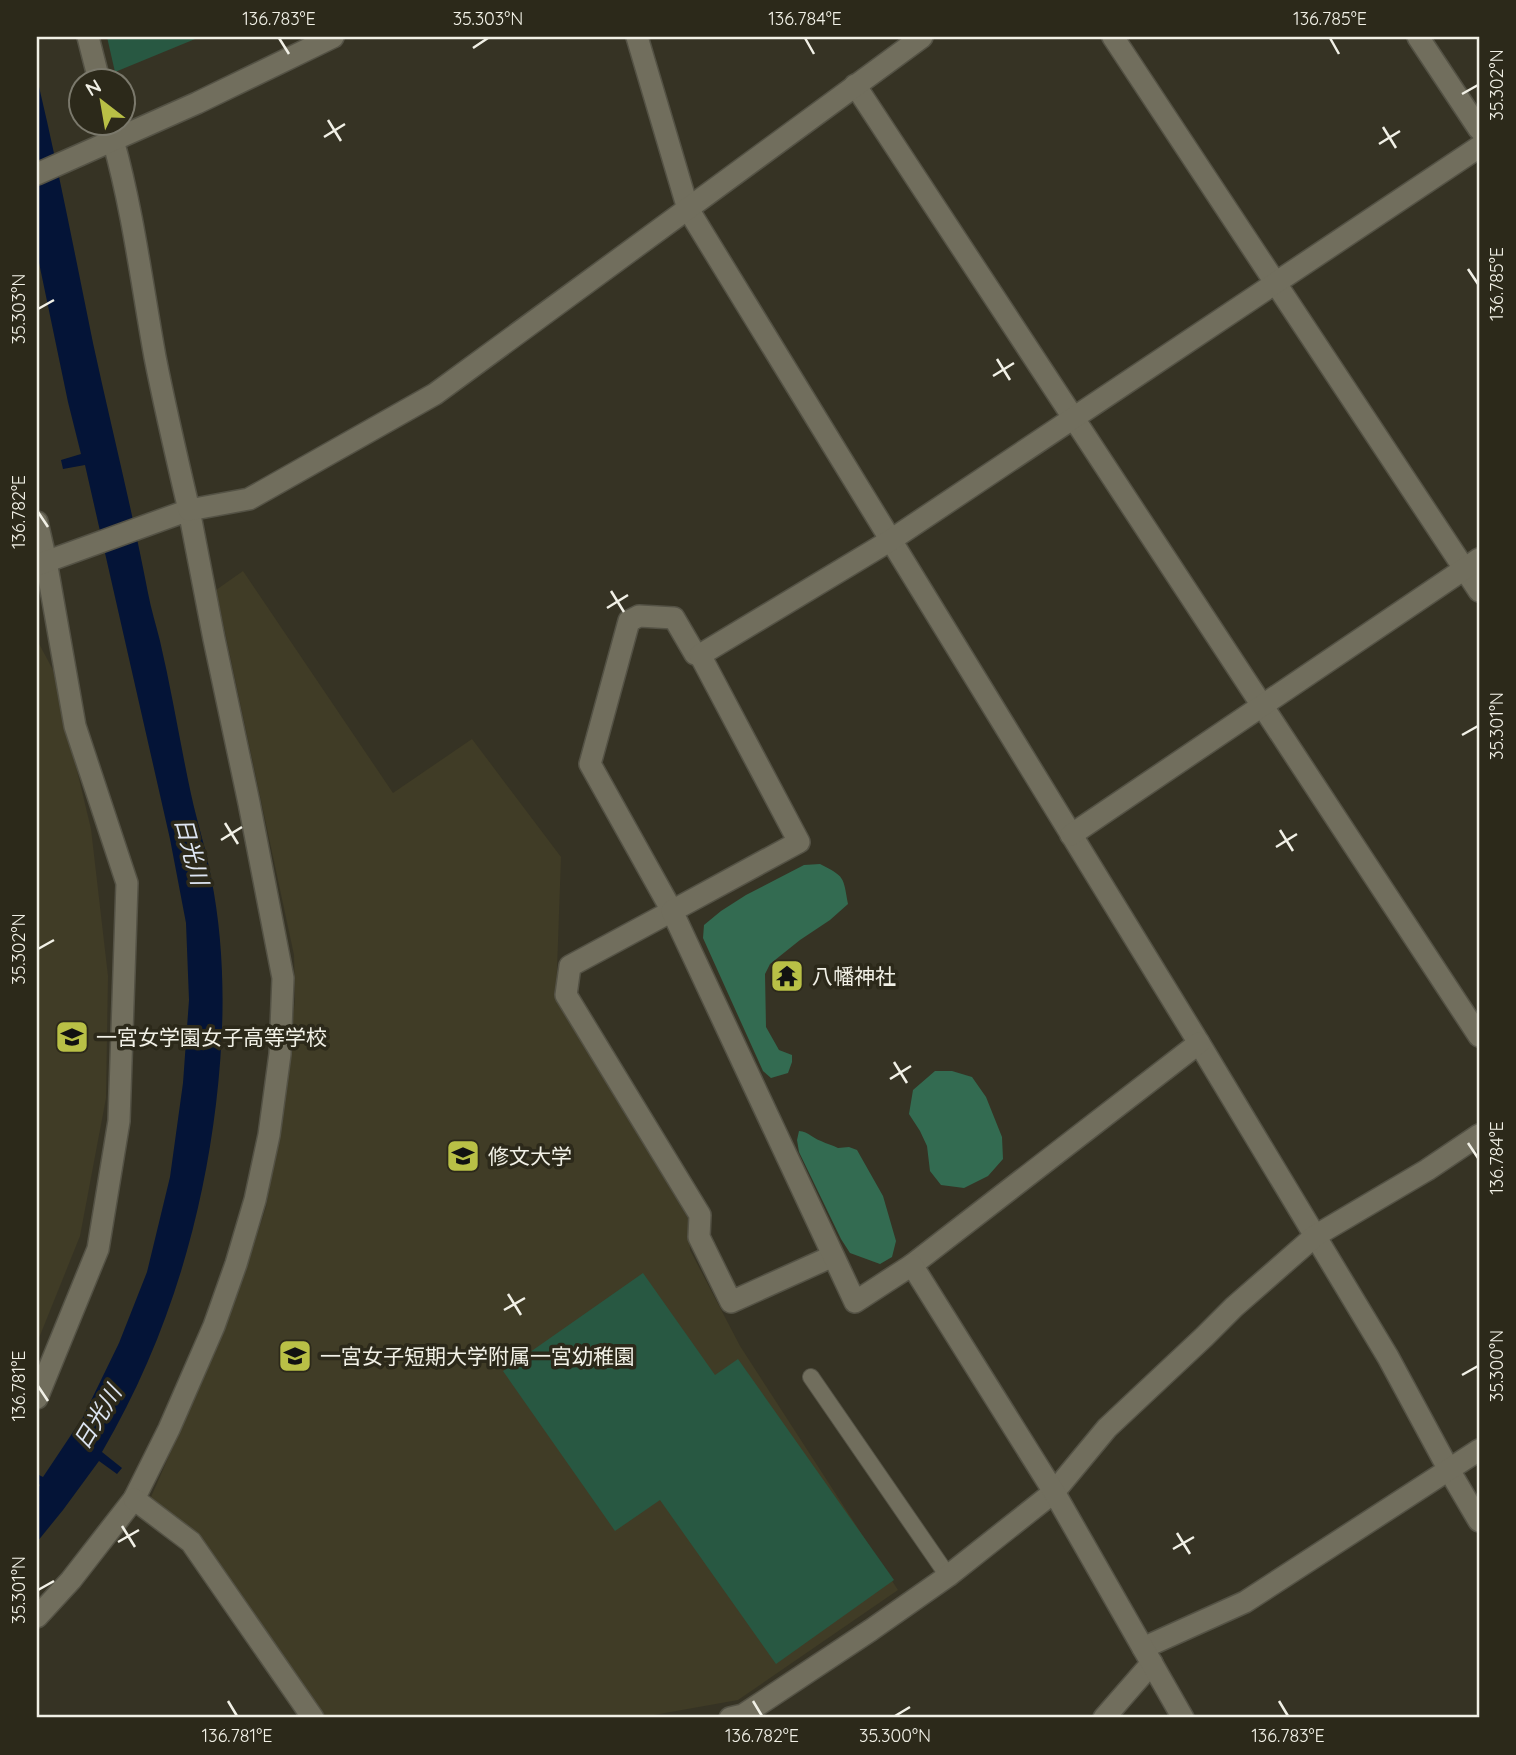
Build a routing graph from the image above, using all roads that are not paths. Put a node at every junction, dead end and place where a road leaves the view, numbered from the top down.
1 (88, 37) edge
2 (333, 37) edge
3 (637, 37) edge
4 (922, 37) edge
5 (1112, 37) edge
6 (1418, 37) edge
7 (95, 66) edge
8 (855, 85) junction
9 (136, 123) edge
10 (1479, 129) edge
11 (104, 136) edge
12 (112, 136) edge
13 (1479, 147) edge
14 (37, 174) edge
15 (688, 209) junction
16 (1276, 284) junction
17 (1074, 418) junction
18 (181, 512) junction
19 (37, 522) edge
20 (891, 540) junction
21 (47, 561) edge
22 (1472, 564) edge
23 (1479, 591) edge
24 (700, 655) junction
25 (1262, 706) junction
26 (1071, 835) junction
27 (672, 911) junction
28 (1479, 1036) edge
29 (1199, 1043) junction
30 (1479, 1135) edge
31 (1315, 1236) junction
32 (833, 1256) junction
33 (912, 1265) junction
34 (811, 1377) dead end
35 (37, 1398) edge
36 (1479, 1450) edge
37 (1449, 1470) junction
38 (1054, 1492) junction
39 (134, 1499) junction
40 (1479, 1521) edge
41 (948, 1576) junction
42 (37, 1617) edge
43 (1147, 1656) junction
44 (313, 1718) edge
45 (730, 1718) edge
46 (1104, 1718) edge
47 (1184, 1718) edge

1 - 7 street
2 - 9 street
3 - 15 street
4 - 8 street
5 - 16 street
6 - 10 street
8 - 15 street
8 - 17 street
11 - 14 street
12 - 18 street
13 - 16 street
15 - 18 street
15 - 20 street
16 - 17 street
16 - 22 street
17 - 20 street
17 - 25 street
18 - 21 street
18 - 39 street
19 - 21 street
20 - 24 street
20 - 26 street
21 - 35 street
22 - 23 street
22 - 25 street
24 - 27 street
24 - 27 street
25 - 26 street
25 - 28 street
26 - 29 street
27 - 32 street
27 - 32 street
29 - 31 street
29 - 33 street
30 - 31 street
31 - 37 street
31 - 38 street
32 - 33 street
33 - 38 street
34 - 41 lane
36 - 37 street
37 - 40 street
37 - 43 street
38 - 41 street
38 - 43 street
39 - 42 street
39 - 44 street
41 - 45 street
43 - 46 street
43 - 47 street

